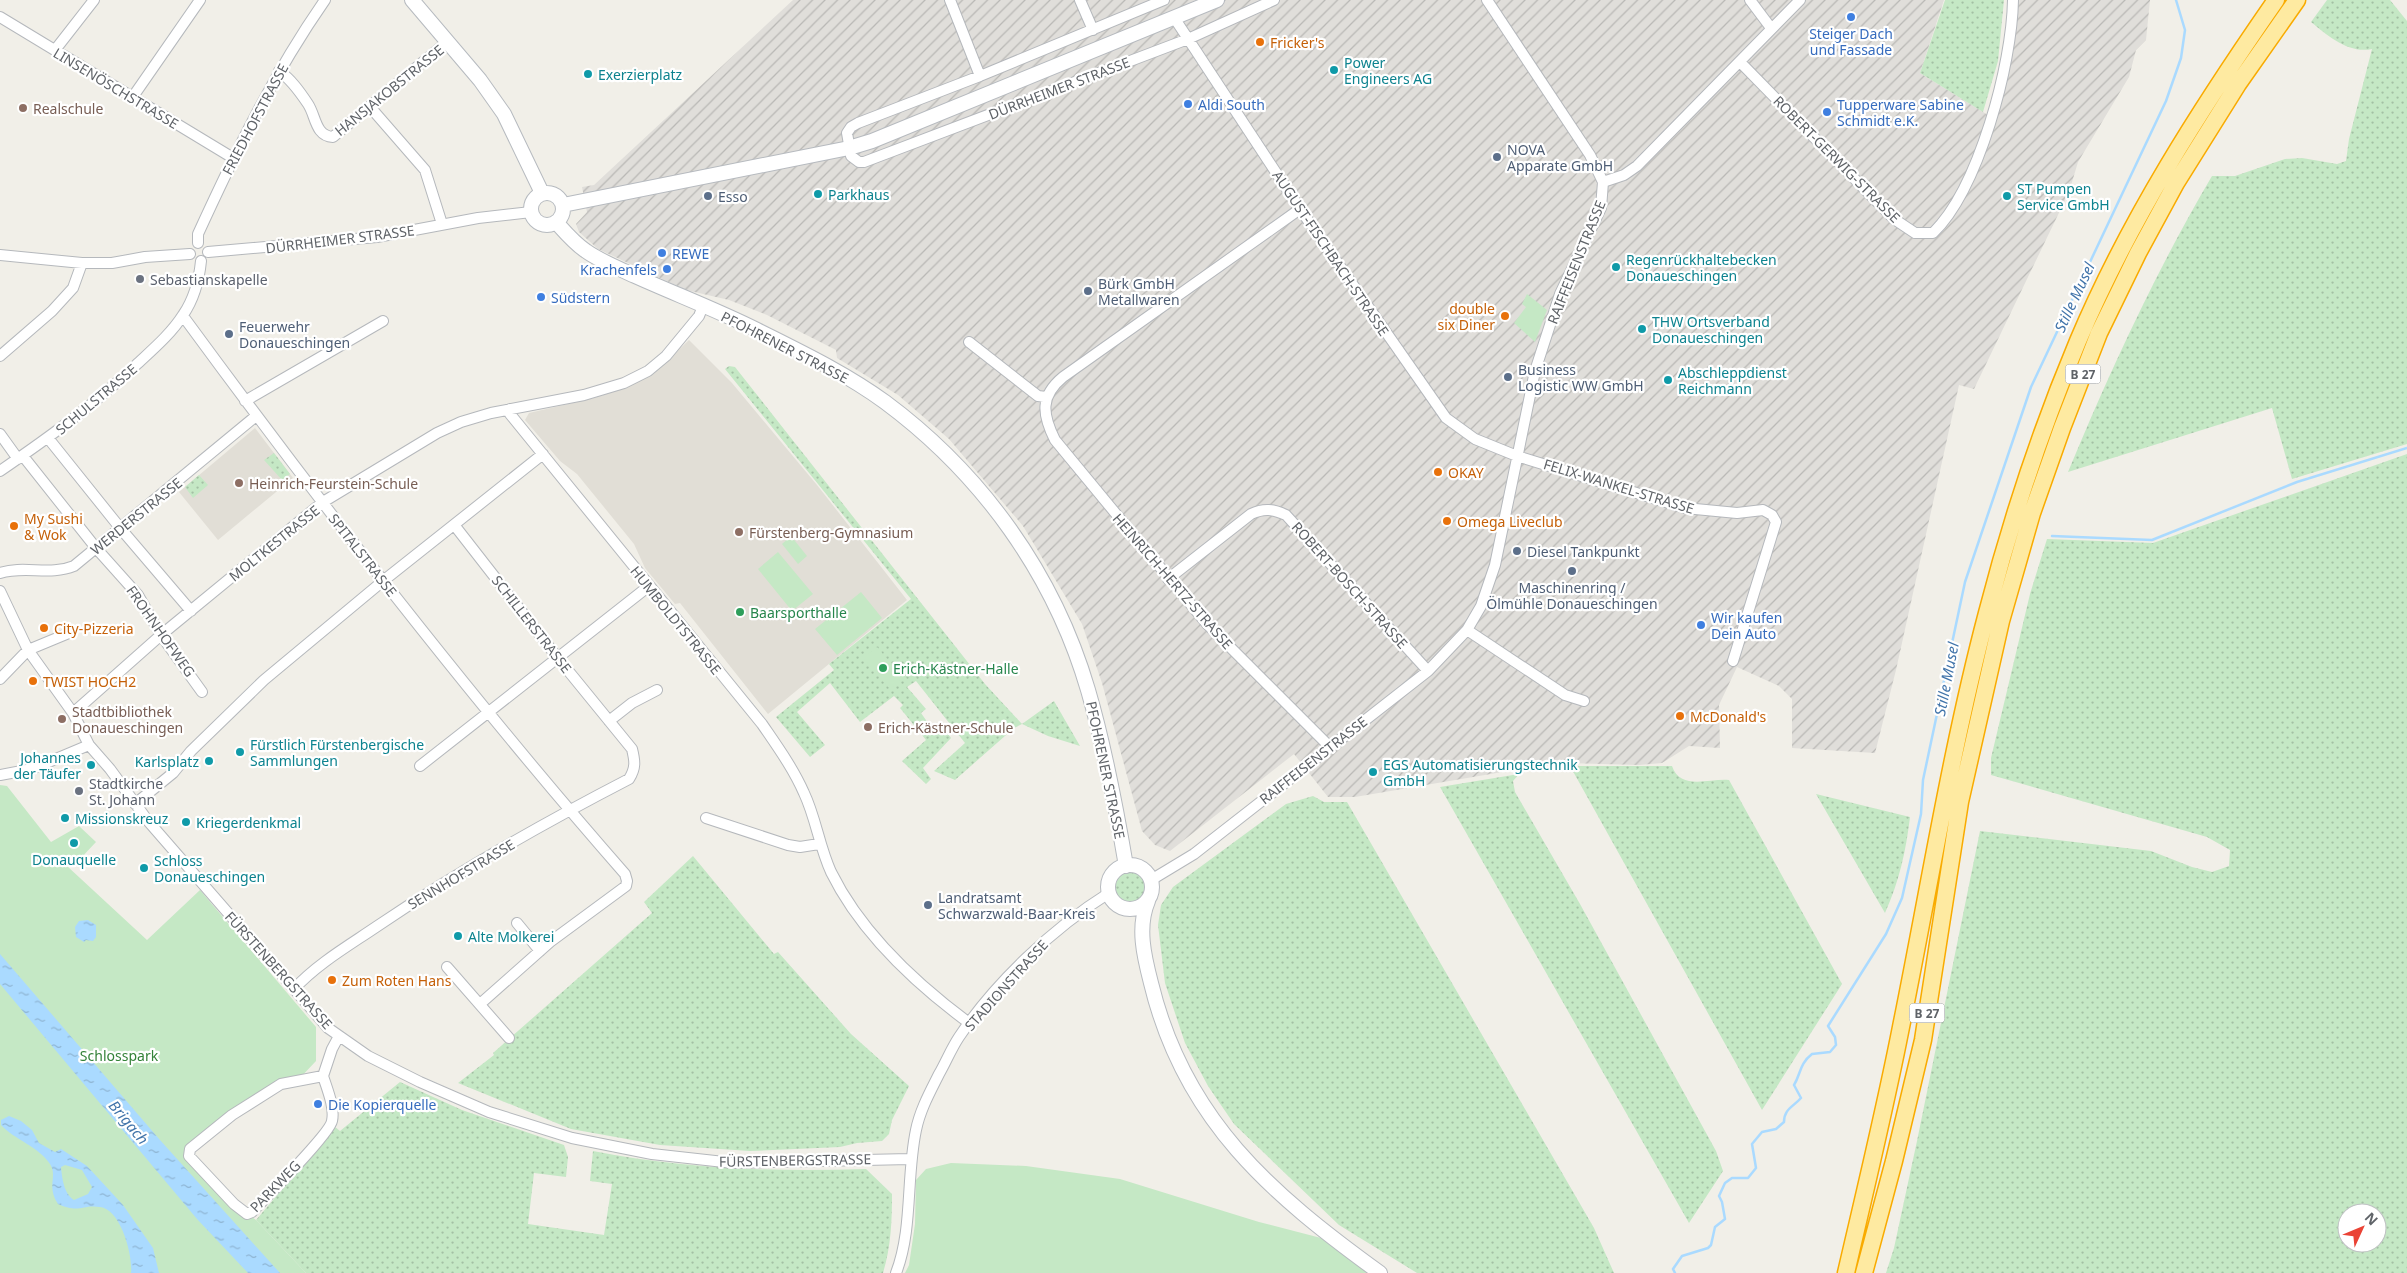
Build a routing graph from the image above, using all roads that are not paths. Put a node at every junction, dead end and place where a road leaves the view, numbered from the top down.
1 (94, 0) edge
2 (200, 0) edge
3 (325, 0) edge
4 (412, 0) edge
5 (950, 0) edge
6 (1080, 0) edge
7 (1164, 0) edge
8 (1217, 0) edge
9 (1274, 0) edge
10 (1487, 0) edge
11 (1750, 0) edge
12 (1800, 0) edge
13 (2013, 0) edge
14 (2276, 0) edge
15 (2297, 0) edge
16 (0, 17) edge
17 (1175, 18) junction
18 (1771, 28) junction
19 (1093, 30) junction
20 (1188, 39) junction
21 (448, 42) junction
22 (55, 50) junction
23 (1740, 62) junction
24 (279, 71) junction
25 (980, 76) junction
26 (132, 98) junction
27 (371, 108) junction
28 (849, 148) junction
29 (233, 158) junction
30 (1603, 182) junction
31 (542, 193) junction
32 (563, 205) junction
33 (1300, 209) junction
34 (531, 212) junction
35 (556, 222) junction
36 (442, 224) junction
37 (198, 243) junction
38 (208, 252) junction
39 (190, 254) junction
40 (0, 255) edge
41 (200, 261) junction
42 (82, 263) junction
43 (703, 306) junction
44 (183, 316) junction
45 (382, 321) dead end
46 (969, 342) dead end
47 (0, 356) edge
48 (1046, 397) junction
49 (245, 401) junction
50 (510, 409) junction
51 (256, 416) junction
52 (0, 434) edge
53 (48, 438) junction
54 (543, 454) junction
55 (1517, 456) junction
56 (20, 458) junction
57 (0, 471) edge
58 (323, 502) junction
59 (455, 526) junction
60 (120, 529) junction
61 (96, 548) junction
62 (0, 573) edge
63 (1168, 579) junction
64 (383, 581) junction
65 (649, 586) junction
66 (0, 591) edge
67 (191, 611) junction
68 (1467, 630) junction
69 (69, 633) dead end
70 (161, 635) junction
71 (28, 650) junction
72 (557, 657) junction
73 (1733, 661) dead end
74 (1428, 671) junction
75 (0, 679) edge
76 (657, 690) dead end
77 (202, 692) dead end
78 (1584, 701) dead end
79 (489, 710) junction
80 (73, 713) junction
81 (609, 721) junction
82 (89, 745) junction
83 (1330, 747) junction
84 (420, 766) dead end
85 (634, 770) joint
86 (0, 775) edge
87 (135, 804) junction
88 (569, 810) junction
89 (706, 818) dead end
90 (819, 844) junction
91 (1126, 866) junction
92 (1151, 880) junction
93 (1109, 893) junction
94 (1148, 901) junction
95 (1123, 908) junction
96 (517, 923) dead end
97 (1143, 946) junction
98 (540, 951) junction
99 (447, 967) dead end
100 (294, 989) junction
101 (480, 1004) junction
102 (969, 1023) junction
103 (339, 1036) junction
104 (509, 1038) dead end
105 (323, 1076) junction
106 (910, 1159) junction
107 (896, 1273) edge
108 (1380, 1273) edge
109 (1846, 1273) edge
110 (1864, 1273) edge

1 - 22 street
2 - 26 street
3 - 24 street, FRIEDHOFSTRASSE
4 - 21 main road
5 - 25 street
6 - 19 street
7 - 19 street
8 - 17 main road, DÜRRHEIMER STRASSE
9 - 20 street, DÜRRHEIMER STRASSE
10 - 30 street
11 - 18 street
12 - 18 street, RAIFFEISENSTRASSE
13 - 23 street, ROBERT-GERWIG-STRASSE
14 - 109 highway, B 27
15 - 110 highway, B 27
16 - 22 street, LINSENÖSCHSTRASSE
17 - 20 street, AUGUST-FISCHBACH-STRASSE
17 - 28 main road, DÜRRHEIMER STRASSE
18 - 23 street, RAIFFEISENSTRASSE
19 - 25 street
20 - 28 street, DÜRRHEIMER STRASSE
20 - 33 street, AUGUST-FISCHBACH-STRASSE
21 - 27 street, HANSJAKOBSTRASSE
21 - 31 main road
22 - 26 street, LINSENÖSCHSTRASSE
23 - 30 street, RAIFFEISENSTRASSE
24 - 27 street, HANSJAKOBSTRASSE
24 - 29 street, FRIEDHOFSTRASSE
25 - 28 street
26 - 29 street, LINSENÖSCHSTRASSE
27 - 36 street
28 - 32 main road, DÜRRHEIMER STRASSE
29 - 37 street, FRIEDHOFSTRASSE
30 - 55 street, RAIFFEISENSTRASSE
31 - 32 main road
31 - 34 main road
32 - 35 main road
33 - 48 street
33 - 55 street, AUGUST-FISCHBACH-STRASSE
34 - 35 main road
34 - 36 street, DÜRRHEIMER STRASSE
35 - 43 main road, PFOHRENER STRASSE
36 - 38 street, DÜRRHEIMER STRASSE
37 - 38 street
37 - 39 street
38 - 41 street
39 - 41 street
39 - 42 street
40 - 42 street
41 - 44 street
42 - 47 street
43 - 50 street, MOLTKESTRASSE
43 - 91 main road, PFOHRENER STRASSE
44 - 49 street, SPITALSTRASSE
44 - 53 street, SCHULSTRASSE
45 - 49 street
46 - 48 street
48 - 63 street, HEINRICH-HERTZ-STRASSE
49 - 51 street, SPITALSTRASSE
50 - 54 street, HUMBOLDTSTRASSE
50 - 58 street, MOLTKESTRASSE
51 - 58 street, SPITALSTRASSE
51 - 60 street, WERDERSTRASSE
52 - 56 street, FROHNHOFWEG
53 - 56 street, SCHULSTRASSE
53 - 60 street
54 - 59 street
54 - 65 street, HUMBOLDTSTRASSE
55 - 68 street, RAIFFEISENSTRASSE
55 - 73 street, FELIX-WANKEL-STRASSE
56 - 57 street, SCHULSTRASSE
56 - 61 street, FROHNHOFWEG
58 - 64 street, SPITALSTRASSE
58 - 67 street, MOLTKESTRASSE
59 - 64 street
59 - 72 street, SCHILLERSTRASSE
60 - 61 street, WERDERSTRASSE
60 - 67 street
61 - 62 street, WERDERSTRASSE
61 - 70 street, FROHNHOFWEG
63 - 74 street, ROBERT-BOSCH-STRASSE
63 - 83 street, HEINRICH-HERTZ-STRASSE
64 - 79 street, SPITALSTRASSE
64 - 87 street
65 - 72 street
65 - 90 street, HUMBOLDTSTRASSE
66 - 71 street, FÜRSTENBERGSTRASSE
67 - 70 street, MOLTKESTRASSE
68 - 74 street, RAIFFEISENSTRASSE
68 - 78 street
69 - 71 street
70 - 77 street, FROHNHOFWEG
70 - 80 street, MOLTKESTRASSE
71 - 75 street
71 - 80 street, FÜRSTENBERGSTRASSE
72 - 79 street
72 - 81 street, SCHILLERSTRASSE
74 - 83 street, RAIFFEISENSTRASSE
76 - 81 street
79 - 84 street
79 - 88 street, SPITALSTRASSE
80 - 82 street, FÜRSTENBERGSTRASSE
81 - 85 street, SCHILLERSTRASSE
82 - 86 street
82 - 87 street, FÜRSTENBERGSTRASSE
83 - 92 street, RAIFFEISENSTRASSE
85 - 88 street, SENNHOFSTRASSE
87 - 100 street, FÜRSTENBERGSTRASSE
88 - 98 street, SPITALSTRASSE
88 - 100 street, SENNHOFSTRASSE
89 - 90 street
90 - 102 street, HUMBOLDTSTRASSE
91 - 92 main road
91 - 93 main road
92 - 94 main road
93 - 95 main road
93 - 102 street, STADIONSTRASSE
94 - 95 main road
94 - 97 main road
95 - 97 main road
96 - 98 street
97 - 108 main road
98 - 101 street
99 - 101 street
100 - 103 street, FÜRSTENBERGSTRASSE
101 - 104 street
102 - 106 street, STADIONSTRASSE
103 - 105 street
103 - 106 street, FÜRSTENBERGSTRASSE
105 - 105 street, PARKWEG
106 - 107 street, STADIONSTRASSE

